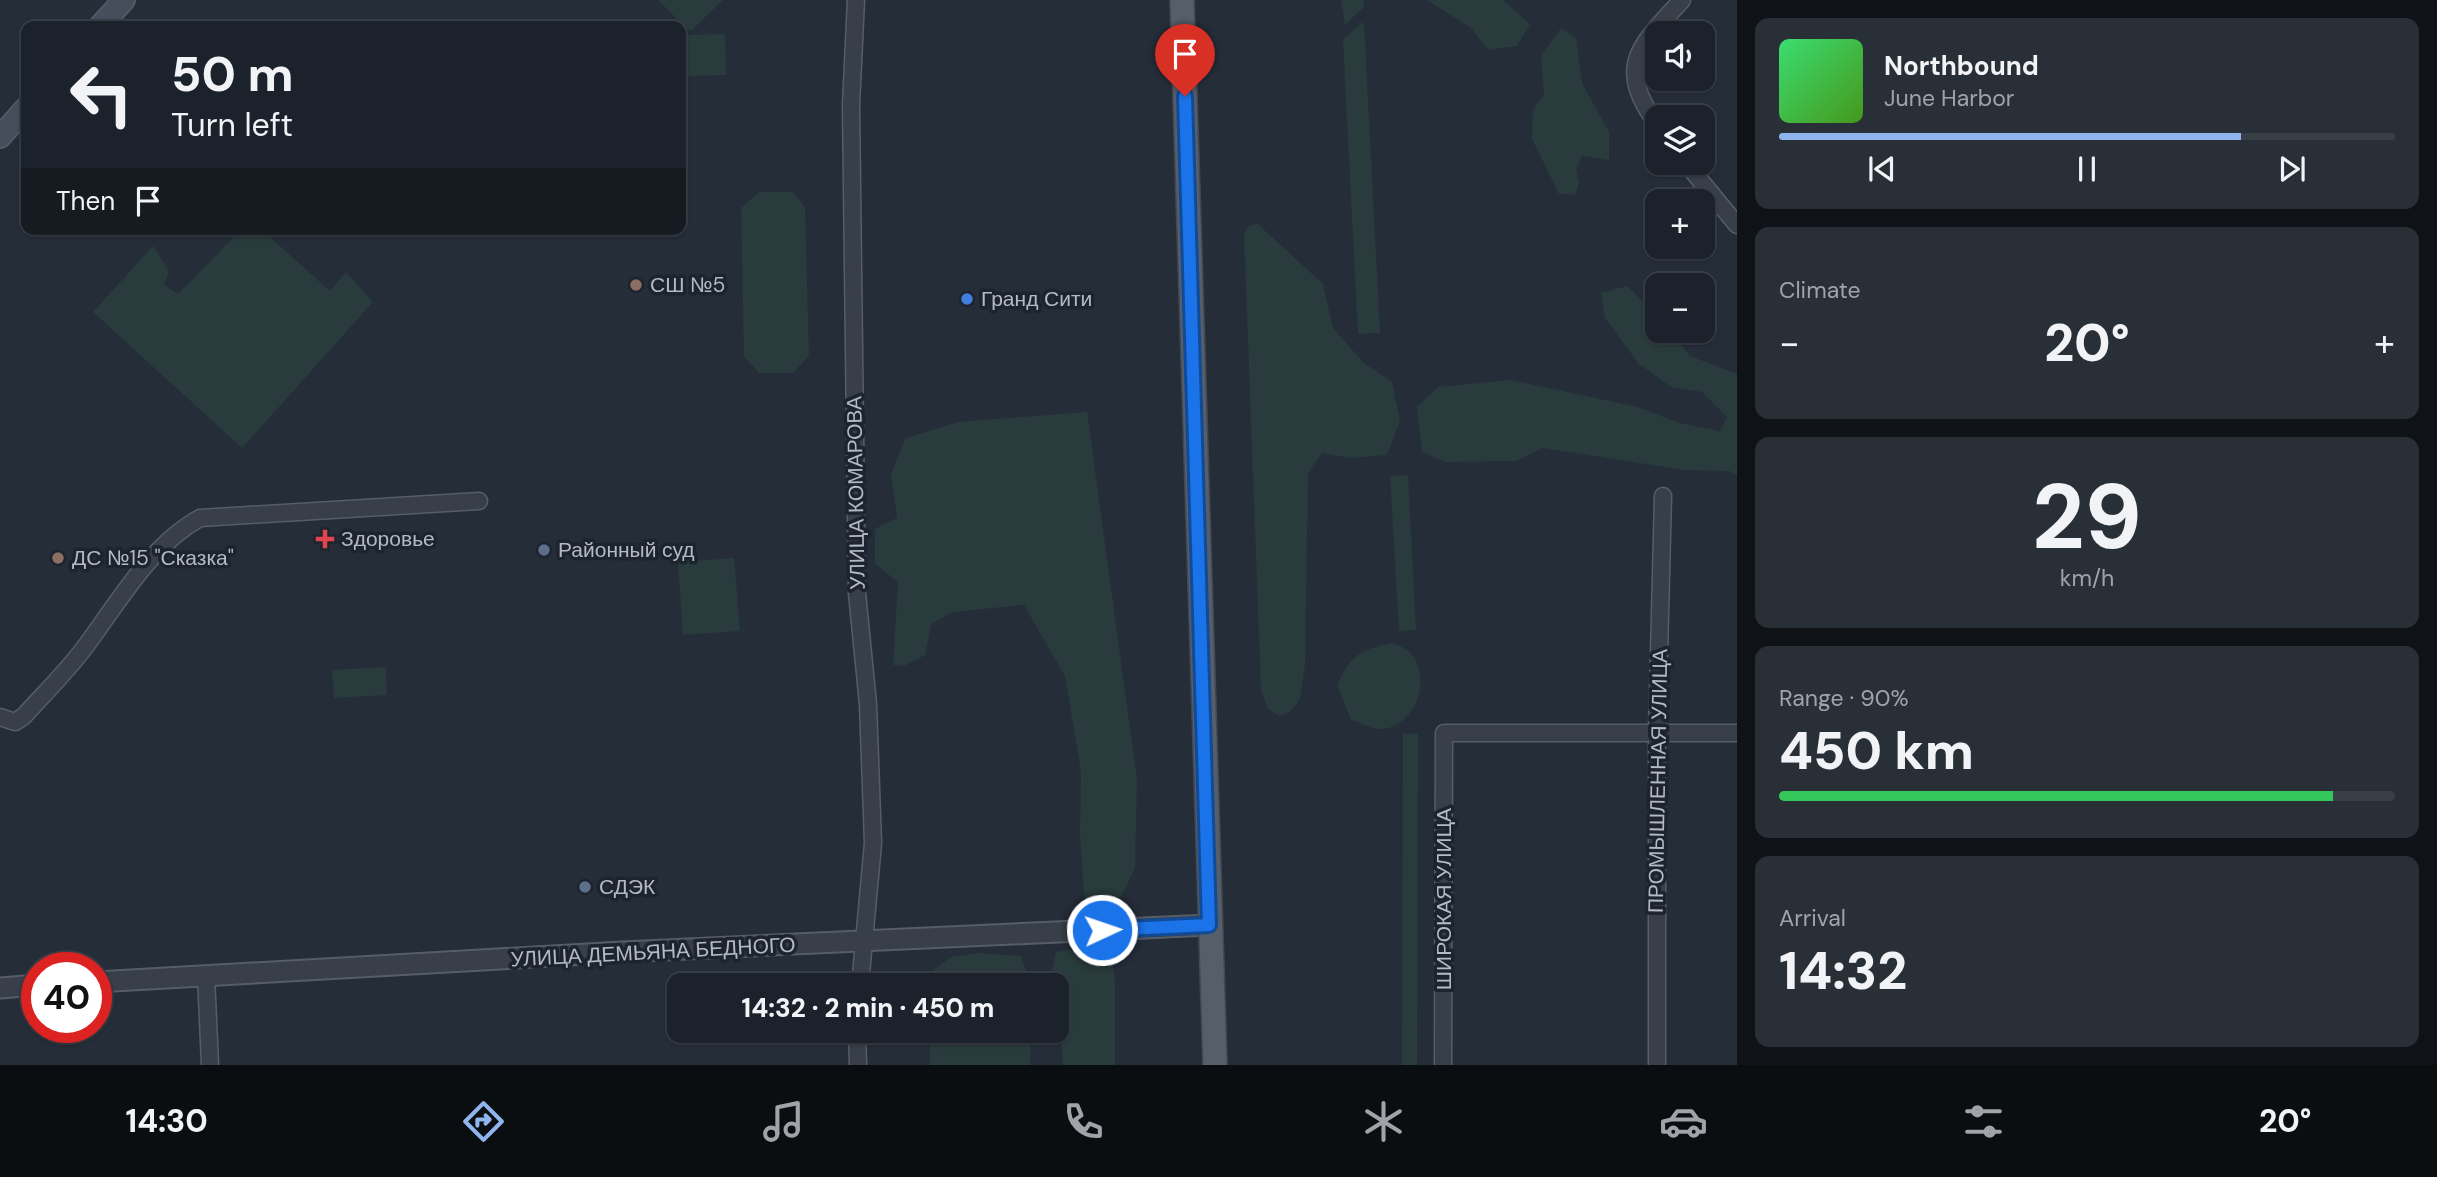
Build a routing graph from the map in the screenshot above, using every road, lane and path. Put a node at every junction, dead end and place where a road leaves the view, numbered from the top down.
1 (124, 0) edge
2 (856, 0) edge
3 (1182, 0) edge
4 (1682, 0) edge
5 (105, 21) edge
6 (1645, 106) edge
7 (21, 114) edge
8 (0, 137) edge
9 (1696, 175) edge
10 (1737, 225) edge
11 (1663, 496) dead end
12 (479, 500) dead end
13 (0, 717) edge
14 (1657, 733) junction
15 (1737, 733) edge
16 (1209, 925) junction
17 (864, 941) junction
18 (861, 973) edge
19 (206, 975) junction
20 (112, 981) edge
21 (21, 986) edge
22 (0, 988) edge
23 (857, 1043) edge
24 (210, 1065) edge
25 (858, 1065) edge
26 (1215, 1065) edge
27 (1443, 1065) edge
28 (1657, 1065) edge

1 - 5 main road
2 - 17 street, УЛИЦА КОМАРОВА
3 - 16 main road
4 - 6 street
7 - 8 main road
9 - 10 street
11 - 14 street, ПРОМЫШЛЕННАЯ УЛИЦА
12 - 13 street
14 - 15 street
14 - 27 street, ШИРОКАЯ УЛИЦА
14 - 28 street, ПРОМЫШЛЕННАЯ УЛИЦА
16 - 17 street, УЛИЦА ДЕМЬЯНА БЕДНОГО
16 - 26 main road
17 - 18 street, УЛИЦА КОМАРОВА
17 - 19 street, УЛИЦА ДЕМЬЯНА БЕДНОГО
19 - 20 street, УЛИЦА ДЕМЬЯНА БЕДНОГО
19 - 24 street
21 - 22 street
23 - 25 street

